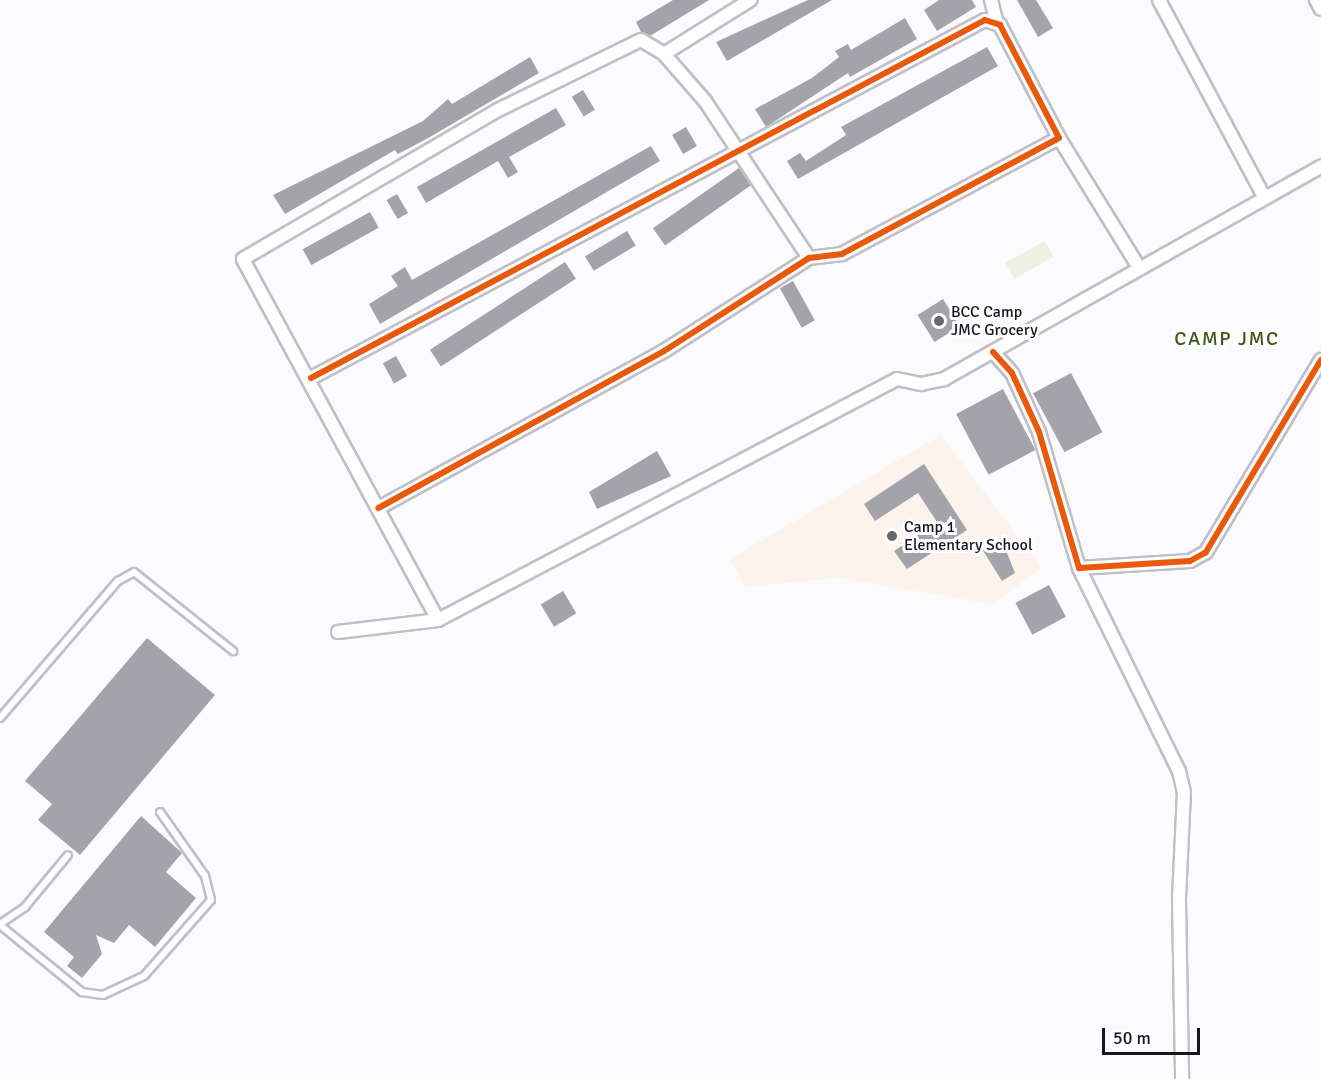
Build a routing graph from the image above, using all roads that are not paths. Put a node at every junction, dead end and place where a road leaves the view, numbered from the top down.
1 (750, 0) edge
2 (991, 0) edge
3 (1159, 0) edge
4 (1316, 0) edge
5 (1321, 9) edge
6 (996, 20) junction
7 (664, 54) junction
8 (1059, 138) junction
9 (742, 153) junction
10 (1321, 167) edge
11 (1264, 197) junction
12 (809, 258) junction
13 (1138, 266) junction
14 (993, 352) junction
15 (1321, 360) edge
16 (311, 378) junction
17 (378, 507) junction
18 (1079, 568) junction
19 (438, 620) junction
20 (338, 632) dead end
21 (233, 651) dead end
22 (0, 718) edge
23 (160, 812) dead end
24 (68, 855) dead end
25 (0, 924) edge
26 (1182, 1079) edge

1 - 7 street
2 - 6 street
3 - 11 street
4 - 5 street
6 - 8 street
6 - 9 street
7 - 9 street
7 - 16 street
8 - 12 street
8 - 13 street
9 - 12 street
9 - 16 street
10 - 11 street
11 - 13 street
12 - 17 street
13 - 14 street
14 - 18 street
14 - 19 street
15 - 18 street
16 - 17 street
17 - 19 street
18 - 26 street
19 - 20 street
21 - 22 lane
23 - 25 lane
24 - 25 lane

